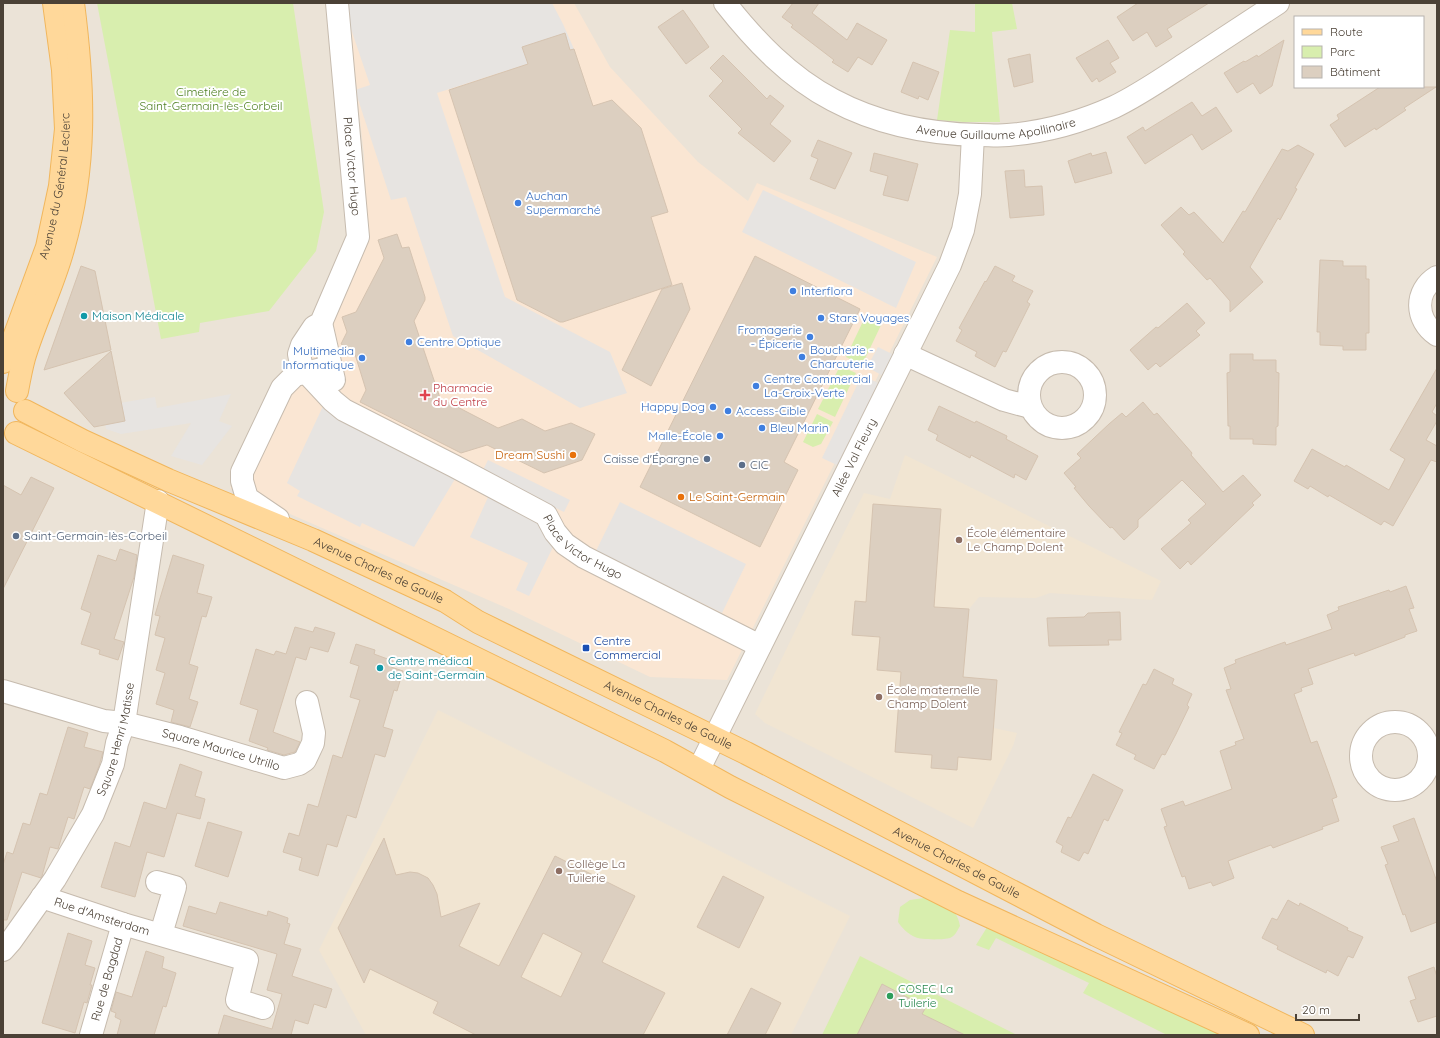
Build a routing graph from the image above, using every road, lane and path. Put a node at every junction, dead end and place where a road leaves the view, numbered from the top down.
1 (54, 3) edge
2 (62, 3) edge
3 (73, 3) edge
4 (337, 3) edge
5 (726, 3) edge
6 (1278, 3) edge
7 (81, 71) junction
8 (973, 135) junction
9 (1437, 277) edge
10 (321, 323) junction
11 (1437, 335) edge
12 (905, 354) junction
13 (3, 362) edge
14 (331, 367) junction
15 (306, 372) junction
16 (10, 387) edge
17 (1030, 408) dead end
18 (344, 410) junction
19 (25, 411) junction
20 (10, 436) edge
21 (158, 501) junction
22 (313, 540) junction
23 (760, 646) junction
24 (3, 691) edge
25 (307, 702) dead end
26 (124, 723) junction
27 (714, 738) junction
28 (699, 769) junction
29 (157, 882) dead end
30 (42, 897) junction
31 (123, 924) junction
32 (161, 934) junction
33 (3, 950) edge
34 (263, 1008) dead end
35 (91, 1035) edge
36 (1248, 1035) edge
37 (1303, 1035) edge

1 - 13 main road, Avenue du Général Leclerc
2 - 7 main road, Avenue du Général Leclerc
3 - 7 main road, Avenue du Général Leclerc
4 - 10 street, Place Victor Hugo
5 - 8 street, Avenue Guillaume Apollinaire
6 - 8 street, Avenue Guillaume Apollinaire
7 - 16 main road, Avenue du Général Leclerc
8 - 12 street, Allée Val Fleury
9 - 11 street
10 - 14 street
10 - 15 street, Place Victor Hugo
12 - 17 street
12 - 23 street, Allée Val Fleury
14 - 15 street
14 - 18 street
15 - 18 street, Place Victor Hugo
15 - 22 street
16 - 19 main road
18 - 23 street, Place Victor Hugo
19 - 20 main road
19 - 22 main road, Avenue Charles de Gaulle
20 - 21 main road
21 - 26 street, Square Henri Matisse
21 - 28 main road
22 - 27 main road, Avenue Charles de Gaulle
23 - 27 street, Allée Val Fleury
24 - 26 street, Square Maurice Utrillo
25 - 26 street, Square Maurice Utrillo
26 - 30 street, Square Henri Matisse
27 - 28 street, Allée Val Fleury
27 - 37 main road, Avenue Charles de Gaulle
28 - 36 main road
29 - 32 street
30 - 31 street, Rue d'Amsterdam
30 - 33 street, Square Henri Matisse
31 - 32 street, Rue d'Amsterdam
31 - 35 street, Rue de Bagdad
32 - 34 street, Rue d'Amsterdam

